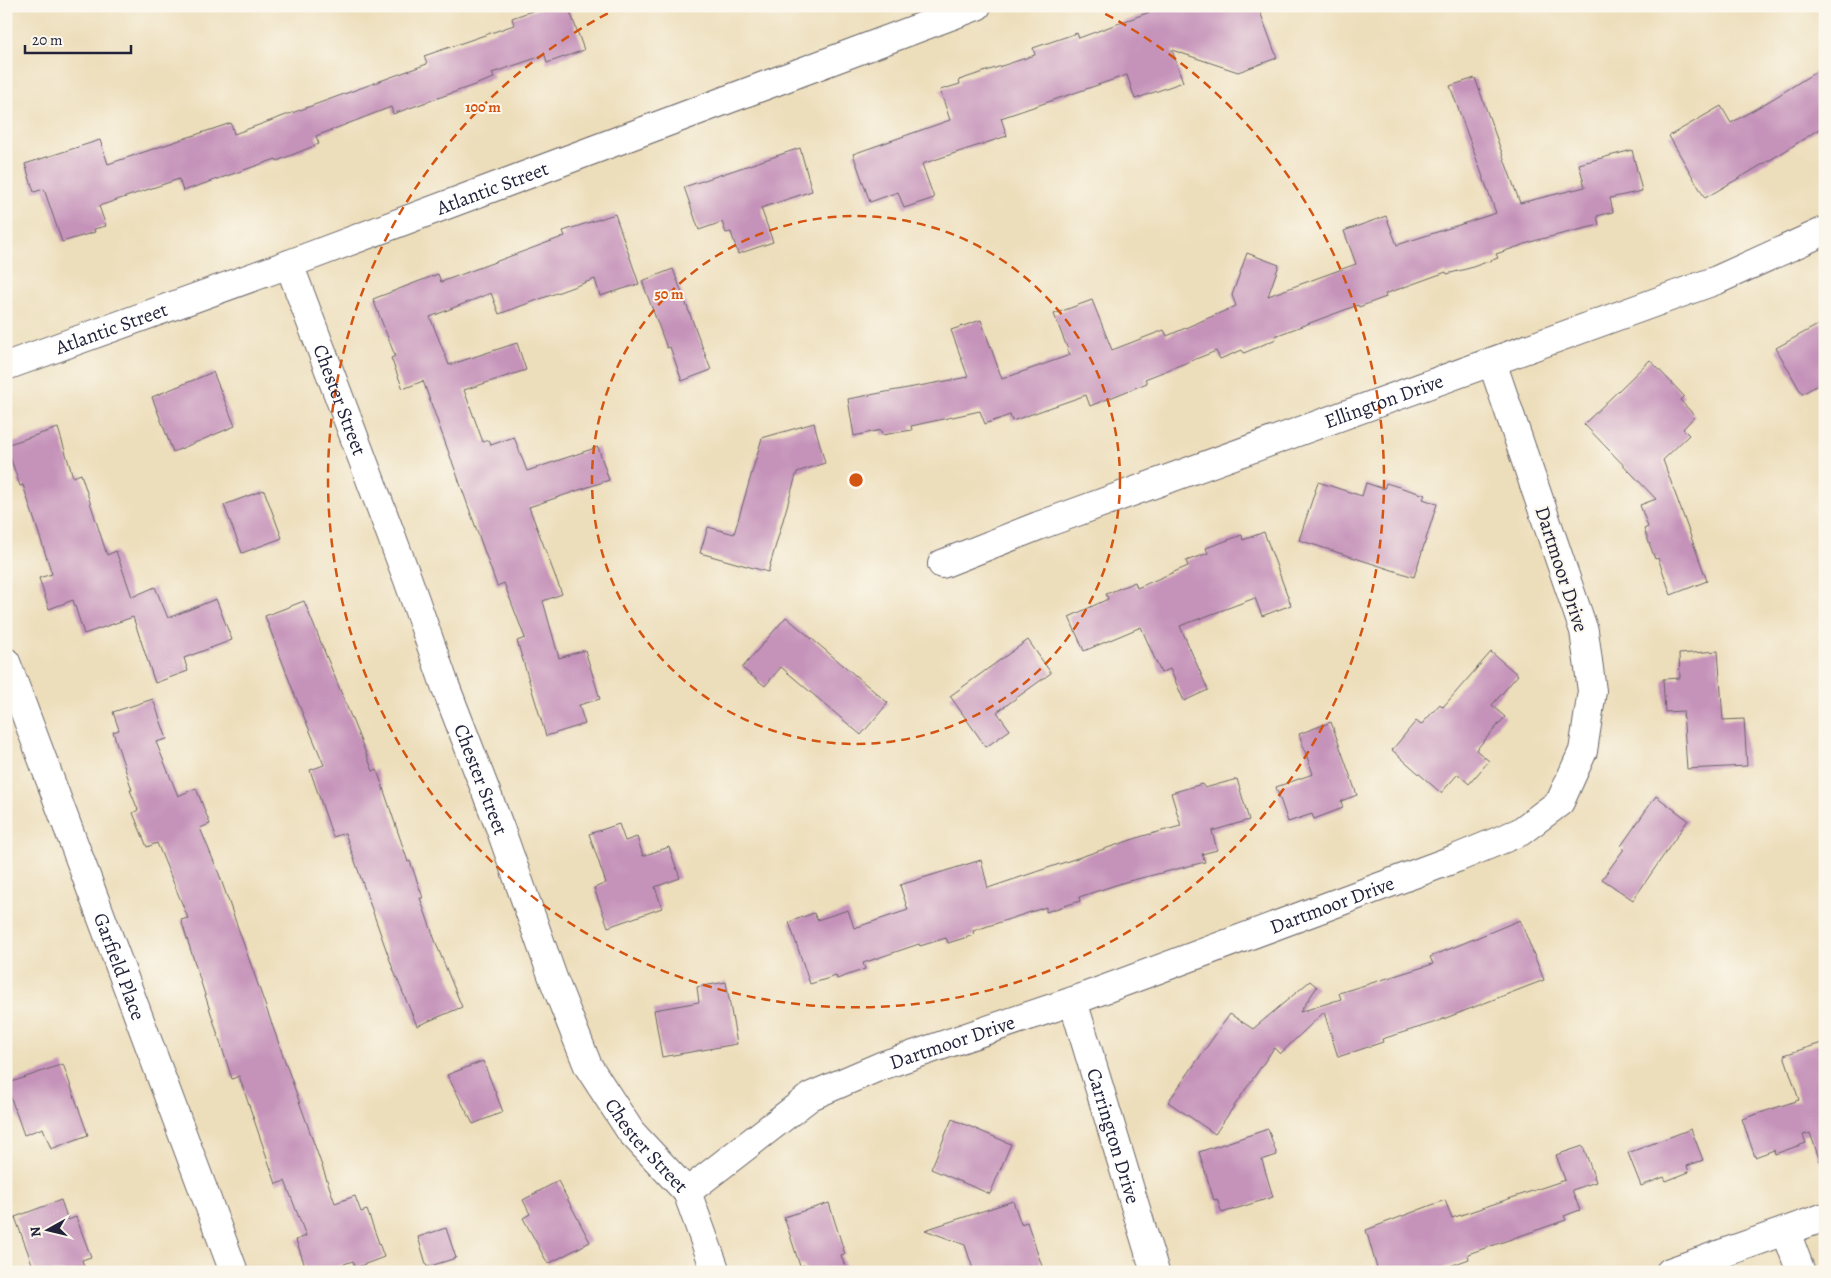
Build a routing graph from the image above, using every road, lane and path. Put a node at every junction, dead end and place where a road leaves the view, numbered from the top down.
1 (977, 6) edge
2 (1825, 231) edge
3 (290, 264) junction
4 (1492, 362) junction
5 (6, 366) edge
6 (942, 564) dead end
7 (6, 662) edge
8 (1073, 1001) junction
9 (686, 1192) junction
10 (1825, 1217) edge
11 (1786, 1232) junction
12 (234, 1272) edge
13 (716, 1272) edge
14 (1155, 1272) edge
15 (1670, 1272) edge
16 (1801, 1272) edge

1 - 3 street, Atlantic Street
2 - 4 street, Ellington Drive
3 - 5 street, Atlantic Street
3 - 9 street, Chester Street
4 - 6 street, Ellington Drive
4 - 8 street, Dartmoor Drive
7 - 12 street, Garfield Place
8 - 9 street, Dartmoor Drive
8 - 14 street, Carrington Drive
9 - 13 street, Chester Street
10 - 11 street
11 - 15 street
11 - 16 street

